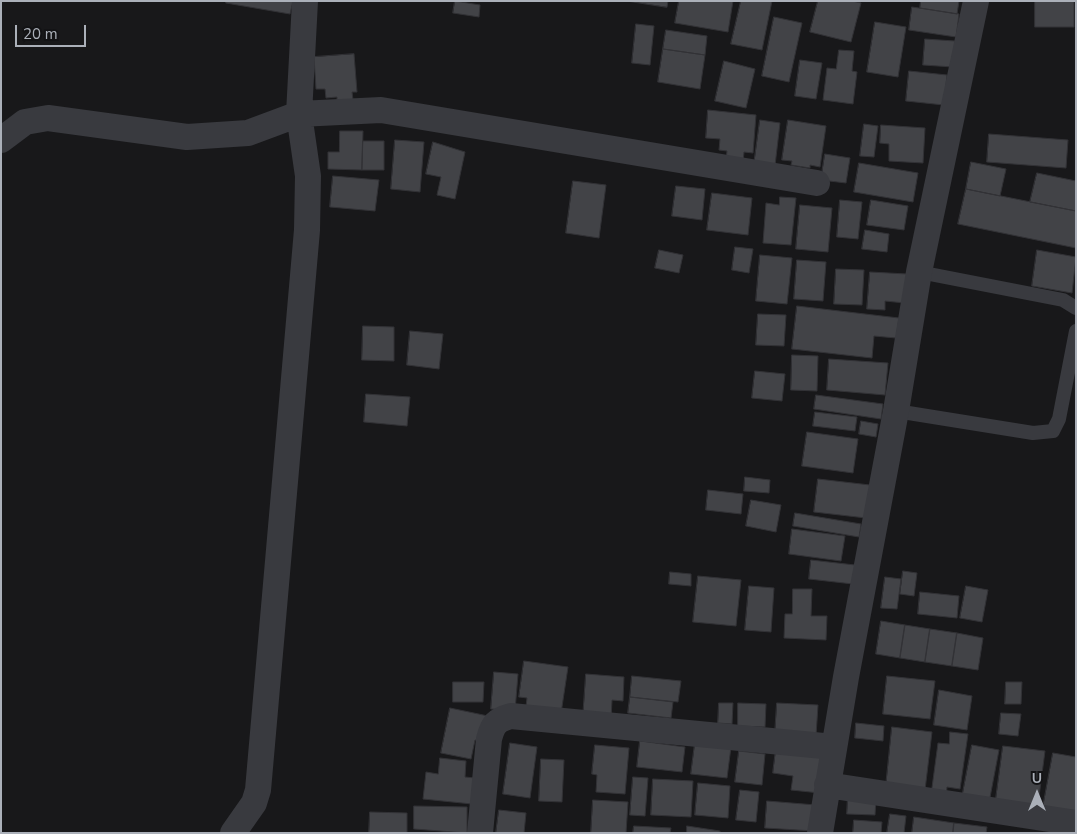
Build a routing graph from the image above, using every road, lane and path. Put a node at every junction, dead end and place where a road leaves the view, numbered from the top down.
1 (305, 1) edge
2 (976, 1) edge
3 (299, 114) junction
4 (1, 140) edge
5 (817, 183) dead end
6 (919, 272) junction
7 (1076, 308) edge
8 (1076, 331) edge
9 (896, 411) junction
10 (834, 747) junction
11 (827, 785) junction
12 (1076, 823) edge
13 (233, 833) edge
14 (480, 833) edge
15 (820, 833) edge

1 - 3 street
2 - 6 street
3 - 4 street
3 - 5 street
3 - 13 street
6 - 7 lane
6 - 9 street
8 - 9 lane
9 - 10 street
10 - 11 street
10 - 14 street
11 - 12 street
11 - 15 street

